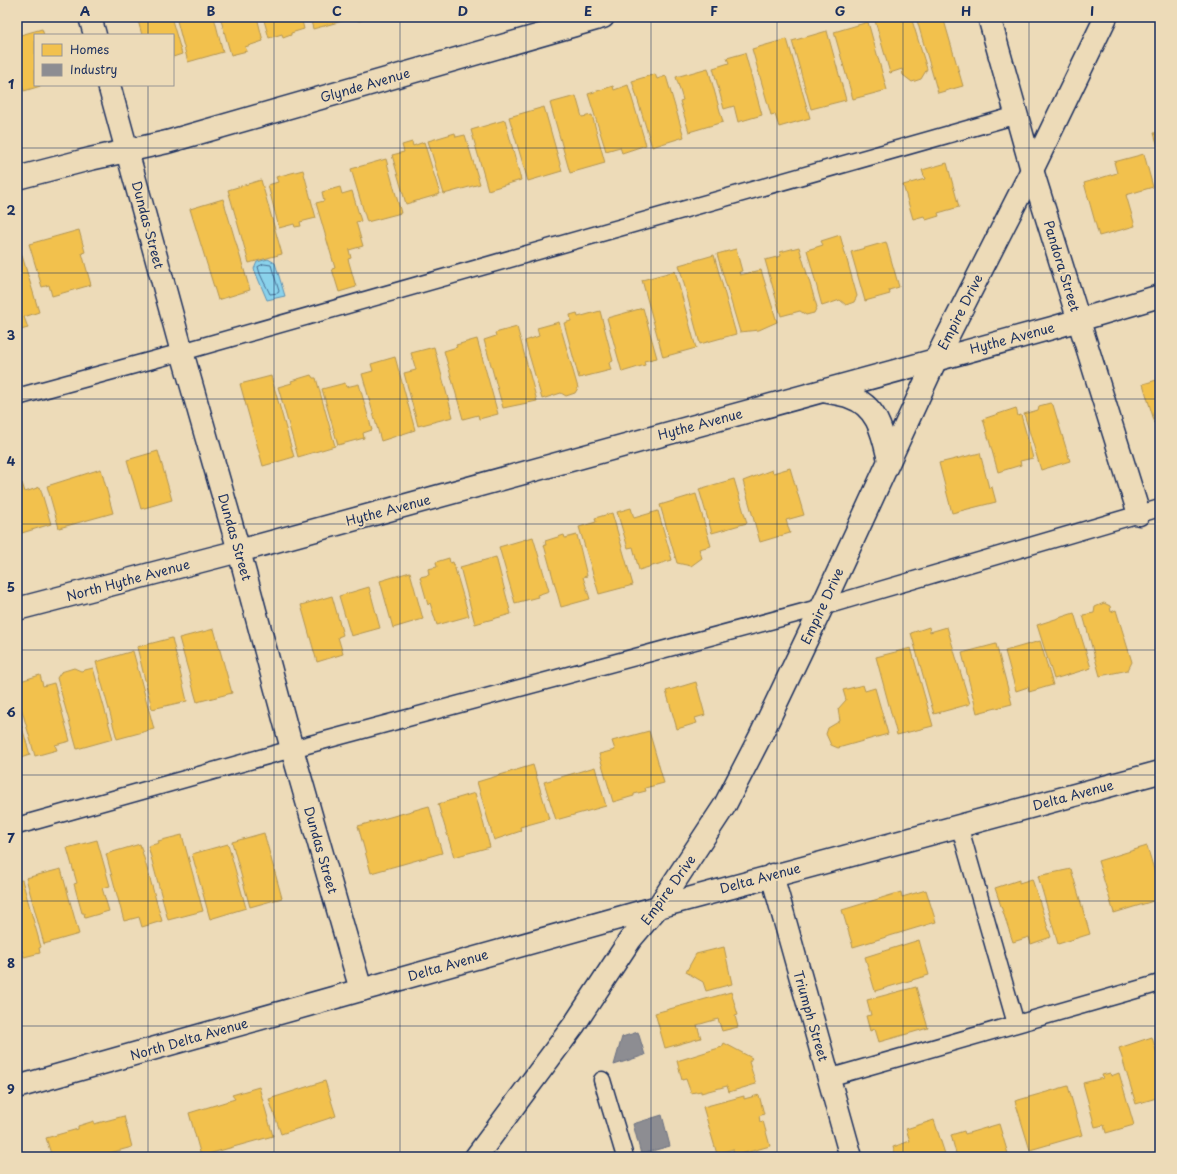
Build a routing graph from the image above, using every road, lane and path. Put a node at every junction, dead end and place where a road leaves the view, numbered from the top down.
1 (90, 17) edge
2 (603, 17) edge
3 (989, 17) edge
4 (1106, 17) edge
5 (95, 34) edge
6 (109, 86) edge
7 (1017, 115) junction
8 (127, 150) junction
9 (1032, 170) junction
10 (17, 178) edge
11 (1160, 296) edge
12 (1079, 320) junction
13 (182, 352) junction
14 (936, 359) junction
15 (821, 390) junction
16 (17, 397) edge
17 (889, 460) junction
18 (1160, 508) edge
19 (1139, 514) junction
20 (239, 551) junction
21 (822, 607) junction
22 (17, 609) edge
23 (292, 749) junction
24 (1160, 772) edge
25 (959, 825) junction
26 (17, 826) edge
27 (772, 875) junction
28 (658, 907) junction
29 (1160, 983) edge
30 (361, 990) junction
31 (1016, 1024) junction
32 (828, 1078) junction
33 (602, 1080) dead end
34 (17, 1087) edge
35 (476, 1157) edge
36 (624, 1157) edge
37 (851, 1157) edge

1 - 5 street
2 - 8 street, Glynde Avenue
3 - 7 street, Pandora Street
4 - 9 street, Empire Drive
6 - 8 street, Dundas Street
7 - 9 street, Pandora Street
7 - 13 lane
8 - 10 street, Glynde Avenue
8 - 13 street, Dundas Street
9 - 12 street, Pandora Street
9 - 14 street, Empire Drive
11 - 12 street, Hythe Avenue
12 - 14 street, Hythe Avenue
12 - 19 street, Pandora Street
13 - 16 lane
13 - 20 street, Dundas Street
14 - 15 street, Hythe Avenue
14 - 17 street, Empire Drive
15 - 17 street
15 - 20 street, Hythe Avenue
17 - 21 street, Empire Drive
18 - 19 lane
19 - 21 lane
20 - 22 street, North Hythe Avenue
20 - 23 street, Dundas Street
21 - 23 lane
21 - 28 street, Empire Drive
23 - 26 lane
23 - 30 street, Dundas Street
24 - 25 street, Delta Avenue
25 - 27 street, Delta Avenue
25 - 31 lane
27 - 28 street, Delta Avenue
27 - 32 street, Triumph Street
28 - 30 street, Delta Avenue
28 - 35 street, Empire Drive
29 - 31 lane
30 - 34 street, North Delta Avenue
31 - 32 lane
32 - 37 street, Triumph Street
33 - 36 lane

